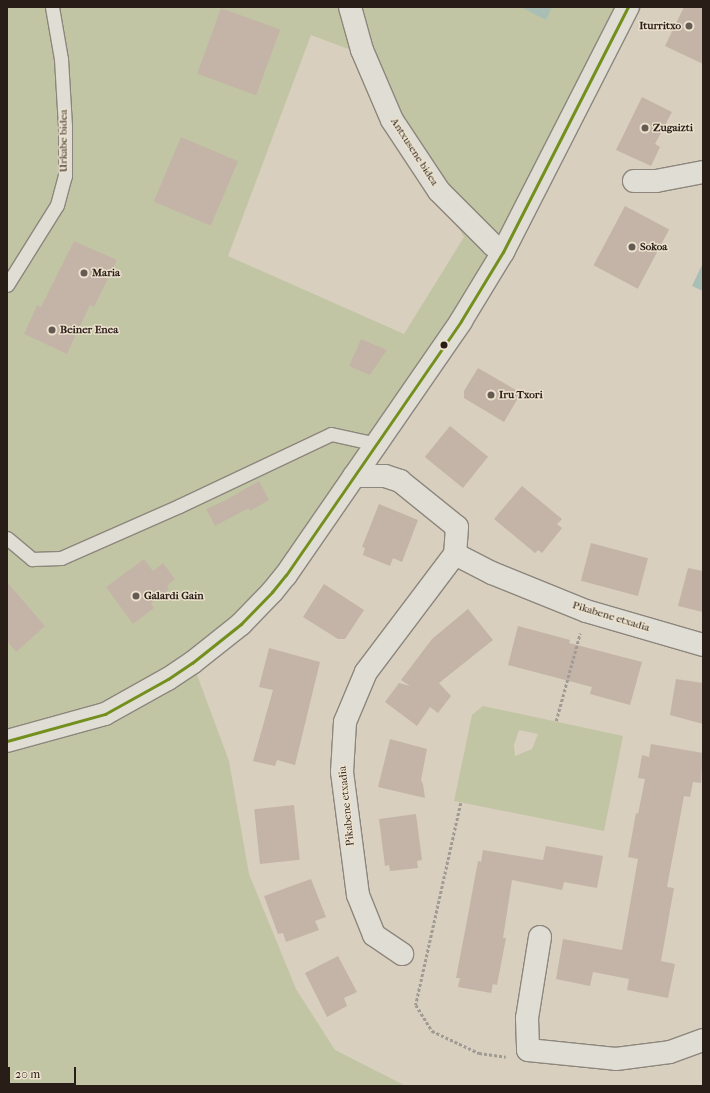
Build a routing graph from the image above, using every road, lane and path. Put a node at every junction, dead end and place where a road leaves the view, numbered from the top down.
1 (52, 7) edge
2 (350, 7) edge
3 (628, 7) edge
4 (702, 174) edge
5 (634, 181) dead end
6 (503, 252) junction
7 (7, 285) edge
8 (376, 444) junction
9 (354, 476) junction
10 (7, 538) edge
11 (455, 554) junction
12 (586, 612) junction
13 (703, 645) edge
14 (556, 721) dead end
15 (7, 741) edge
16 (461, 802) dead end
17 (540, 937) dead end
18 (402, 954) dead end
19 (702, 1035) edge
20 (528, 1050) junction

1 - 7 lane, Urkabe bidea
2 - 6 street, Antxusene bidea
3 - 6 street
4 - 5 street
6 - 8 street
8 - 9 street
8 - 10 lane
9 - 11 street
9 - 15 street
11 - 12 street, Pikabene etxadia
11 - 18 street, Pikabene etxadia
12 - 13 street, Pikabene etxadia
12 - 14 path
16 - 20 path
17 - 20 street
19 - 20 street

